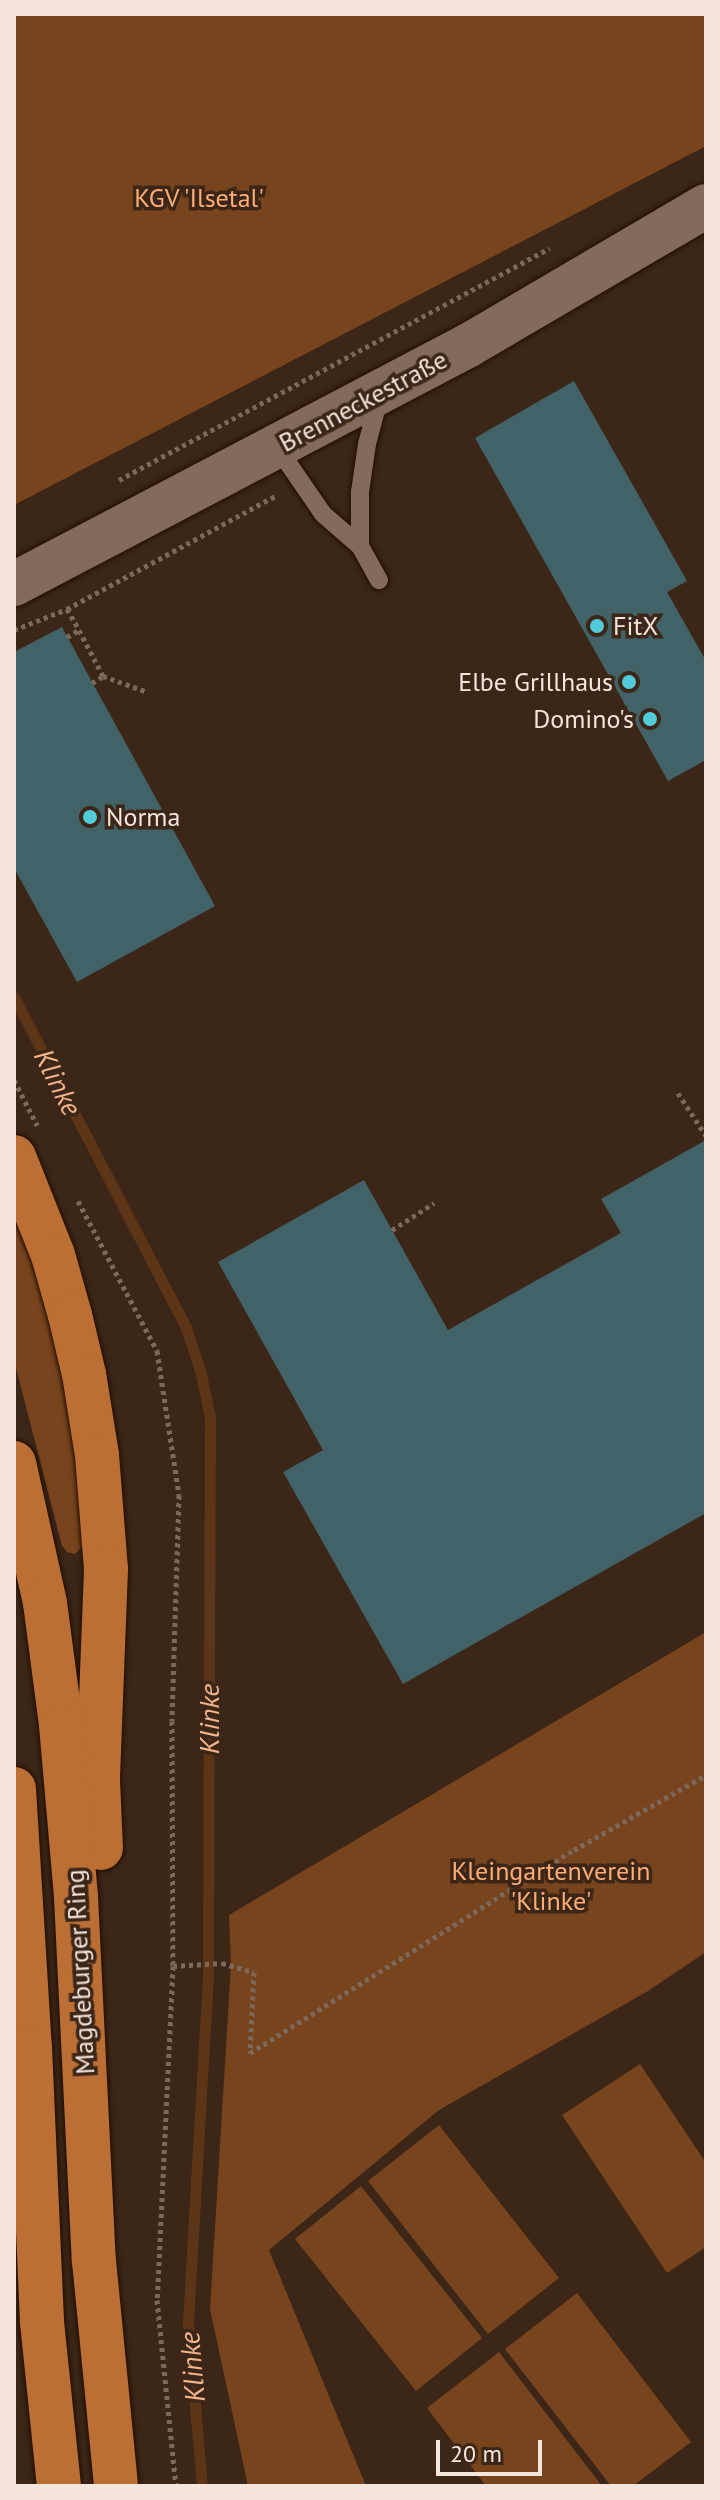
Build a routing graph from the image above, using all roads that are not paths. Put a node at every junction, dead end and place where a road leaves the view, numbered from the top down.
1 (706, 206) edge
2 (381, 393) junction
3 (277, 447) junction
4 (360, 546) junction
5 (379, 580) dead end
6 (14, 584) edge
7 (26, 1142) edge
8 (14, 1463) edge
9 (14, 1789) edge
10 (82, 2007) junction
11 (22, 2033) edge
12 (59, 2486) edge
13 (116, 2486) edge

1 - 2 main road, Brenneckestraße
2 - 3 main road, Brenneckestraße
2 - 4 lane
3 - 4 lane
3 - 6 main road, Brenneckestraße
4 - 5 lane
7 - 10 highway
8 - 10 highway, Magdeburger Ring
9 - 11 highway, Magdeburger Ring
10 - 13 highway, Magdeburger Ring
11 - 12 highway, Magdeburger Ring

